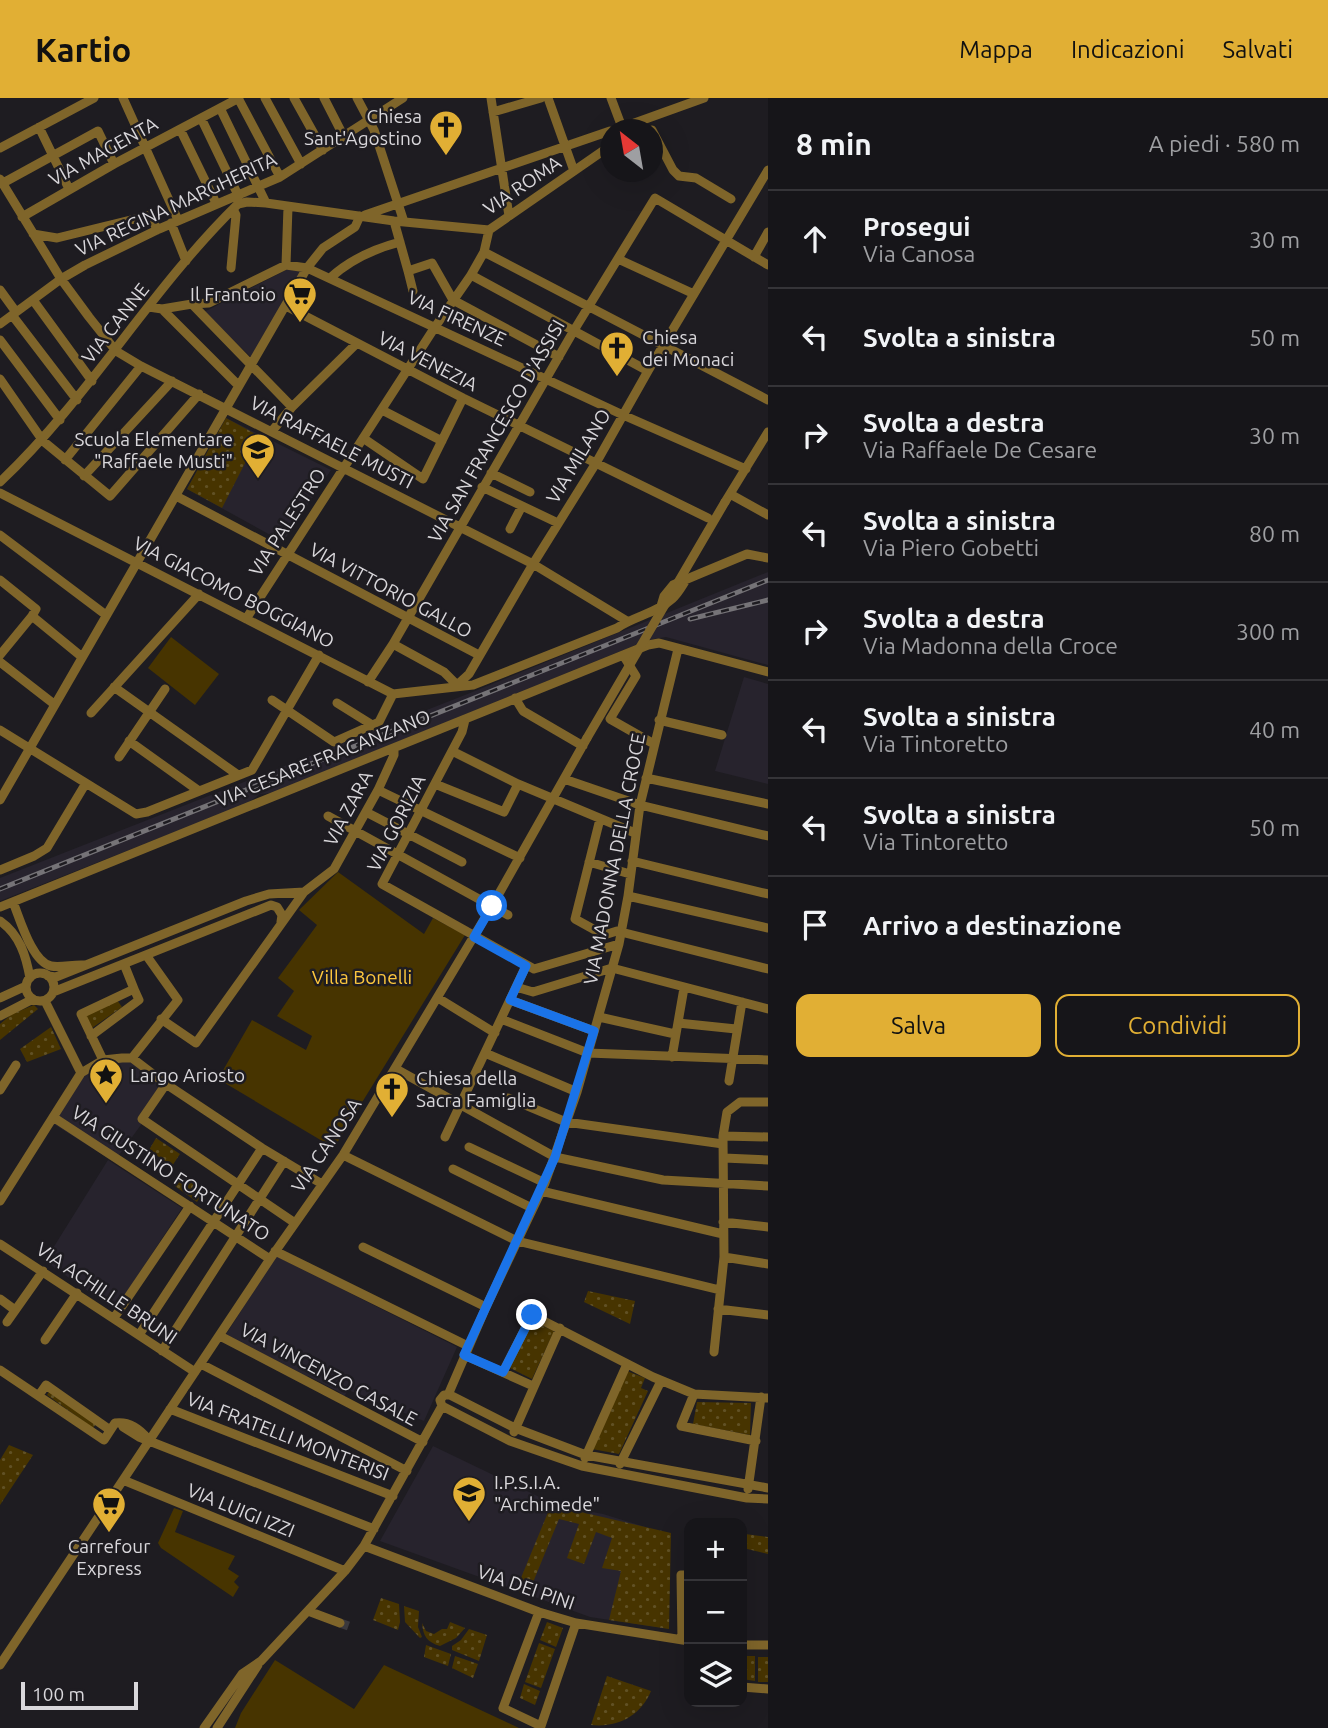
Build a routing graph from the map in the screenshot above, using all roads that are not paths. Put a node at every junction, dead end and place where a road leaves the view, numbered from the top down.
1 (94, 98) edge
2 (123, 98) edge
3 (238, 98) edge
4 (265, 98) edge
5 (294, 98) edge
6 (324, 98) edge
7 (357, 98) edge
8 (403, 98) edge
9 (491, 98) edge
10 (541, 98) edge
11 (548, 98) edge
12 (611, 98) edge
13 (704, 98) edge
14 (677, 103) edge
15 (220, 108) junction
16 (493, 112) junction
17 (201, 118) junction
18 (646, 118) edge
19 (615, 119) edge
20 (369, 121) junction
21 (39, 127) junction
22 (180, 129) junction
23 (600, 135) edge
24 (344, 137) junction
25 (566, 147) junction
26 (0, 148) edge
27 (144, 149) junction
28 (323, 150) junction
29 (663, 151) edge
30 (600, 153) edge
31 (52, 156) junction
32 (114, 164) junction
33 (301, 164) junction
34 (502, 169) junction
35 (768, 170) edge
36 (574, 171) junction
37 (280, 177) junction
38 (1, 181) edge
39 (259, 186) junction
40 (69, 189) junction
41 (238, 195) junction
42 (266, 203) junction
43 (216, 204) junction
44 (739, 204) junction
45 (398, 205) junction
46 (288, 207) junction
47 (233, 209) junction
48 (362, 216) junction
49 (509, 216) junction
50 (22, 217) junction
51 (399, 221) junction
52 (174, 222) junction
53 (157, 229) junction
54 (489, 230) junction
55 (768, 232) edge
56 (33, 234) junction
57 (727, 241) junction
58 (400, 243) junction
59 (484, 252) junction
60 (754, 257) junction
61 (618, 259) junction
62 (186, 261) junction
63 (286, 265) junction
64 (768, 265) edge
65 (231, 268) dead end
66 (307, 268) junction
67 (408, 271) junction
68 (471, 275) junction
69 (330, 278) junction
70 (61, 279) junction
71 (0, 290) edge
72 (413, 291) dead end
73 (694, 295) junction
74 (33, 300) junction
75 (453, 300) junction
76 (192, 304) junction
77 (286, 306) junction
78 (149, 307) junction
79 (589, 308) junction
80 (162, 309) junction
81 (14, 314) junction
82 (0, 324) edge
83 (435, 327) junction
84 (573, 332) junction
85 (0, 340) edge
86 (356, 344) junction
87 (663, 346) junction
88 (116, 351) junction
89 (559, 357) junction
90 (141, 366) junction
91 (251, 366) junction
92 (407, 370) junction
93 (648, 371) junction
94 (0, 379) edge
95 (546, 379) junction
96 (92, 381) junction
97 (172, 381) junction
98 (239, 386) junction
99 (199, 394) junction
100 (463, 398) junction
101 (77, 400) junction
102 (768, 400) edge
103 (292, 407) junction
104 (226, 408) junction
105 (382, 410) junction
106 (623, 415) junction
107 (60, 421) junction
108 (520, 427) junction
109 (272, 431) junction
110 (768, 432) edge
111 (363, 439) junction
112 (43, 441) junction
113 (442, 441) junction
114 (65, 460) junction
115 (596, 463) junction
116 (343, 468) junction
117 (746, 469) junction
118 (491, 472) junction
119 (85, 476) junction
120 (0, 482) edge
121 (482, 487) junction
122 (530, 492) dead end
123 (0, 493) edge
124 (176, 496) junction
125 (727, 498) junction
126 (522, 506) junction
127 (768, 515) edge
128 (708, 518) dead end
129 (558, 523) junction
130 (460, 528) junction
131 (510, 529) dead end
132 (0, 535) edge
133 (287, 555) junction
134 (768, 558) edge
135 (138, 562) junction
136 (533, 564) junction
137 (0, 580) edge
138 (199, 594) junction
139 (106, 615) junction
140 (32, 616) junction
141 (408, 618) junction
142 (246, 619) junction
143 (627, 621) junction
144 (393, 644) junction
145 (678, 649) junction
146 (0, 654) edge
147 (623, 654) junction
148 (319, 655) junction
149 (479, 655) junction
150 (82, 657) junction
151 (0, 662) edge
152 (767, 671) edge
153 (368, 682) junction
154 (457, 685) junction
155 (114, 687) junction
156 (165, 689) dead end
157 (393, 694) junction
158 (515, 698) junction
159 (272, 700) dead end
160 (337, 703) dead end
161 (54, 704) junction
162 (287, 711) junction
163 (149, 712) junction
164 (91, 713) dead end
165 (465, 720) junction
166 (659, 720) junction
167 (374, 726) junction
168 (0, 730) edge
169 (722, 735) dead end
170 (129, 741) junction
171 (585, 742) junction
172 (654, 744) junction
173 (29, 747) junction
174 (394, 748) junction
175 (452, 751) junction
176 (119, 757) dead end
177 (238, 775) junction
178 (646, 778) junction
179 (564, 779) junction
180 (86, 783) junction
181 (435, 784) junction
182 (518, 784) junction
183 (378, 790) junction
184 (199, 791) junction
185 (552, 799) junction
186 (0, 800) edge
187 (768, 804) edge
188 (639, 805) junction
189 (421, 810) junction
190 (366, 812) junction
191 (328, 816) dead end
192 (600, 819) junction
193 (357, 832) junction
194 (635, 832) junction
195 (408, 835) junction
196 (768, 836) edge
197 (398, 855) junction
198 (520, 858) junction
199 (632, 861) junction
200 (463, 862) dead end
201 (589, 862) junction
202 (0, 870) edge
203 (630, 874) junction
204 (304, 892) junction
205 (768, 894) edge
206 (628, 896) junction
207 (13, 902) junction
208 (492, 906) junction
209 (0, 907) edge
210 (508, 915) dead end
211 (0, 921) edge
212 (280, 926) junction
213 (768, 928) edge
214 (621, 932) junction
215 (474, 937) junction
216 (619, 944) junction
217 (146, 955) junction
218 (27, 959) junction
219 (124, 964) junction
220 (86, 965) junction
221 (526, 966) junction
222 (612, 968) junction
223 (768, 970) edge
224 (45, 975) junction
225 (28, 982) junction
226 (516, 987) junction
227 (684, 988) junction
228 (134, 989) junction
229 (53, 992) junction
230 (0, 998) edge
231 (438, 998) junction
232 (33, 999) junction
233 (44, 1000) junction
234 (510, 1000) junction
235 (742, 1002) junction
236 (768, 1009) edge
237 (0, 1016) edge
238 (598, 1017) junction
239 (161, 1019) junction
240 (501, 1019) junction
241 (678, 1023) junction
242 (737, 1029) junction
243 (594, 1031) junction
244 (495, 1033) junction
245 (675, 1034) junction
246 (91, 1037) junction
247 (485, 1053) junction
248 (588, 1053) junction
249 (672, 1057) junction
250 (132, 1058) junction
251 (103, 1060) junction
252 (731, 1060) junction
253 (768, 1060) edge
254 (16, 1065) dead end
255 (396, 1069) junction
256 (81, 1073) junction
257 (729, 1081) dead end
258 (166, 1084) junction
259 (0, 1090) edge
260 (577, 1092) junction
261 (508, 1098) dead end
262 (768, 1102) edge
263 (461, 1106) junction
264 (53, 1117) junction
265 (566, 1122) junction
266 (445, 1138) dead end
267 (768, 1138) edge
268 (723, 1140) junction
269 (469, 1147) dead end
270 (262, 1148) junction
271 (343, 1155) junction
272 (555, 1157) junction
273 (723, 1158) junction
274 (768, 1160) edge
275 (284, 1161) junction
276 (453, 1169) dead end
277 (238, 1183) junction
278 (322, 1184) junction
279 (723, 1184) junction
280 (768, 1186) edge
281 (543, 1187) junction
282 (260, 1198) junction
283 (0, 1201) edge
284 (190, 1206) junction
285 (532, 1208) junction
286 (213, 1222) junction
287 (723, 1222) junction
288 (295, 1223) junction
289 (768, 1227) edge
290 (723, 1234) junction
291 (235, 1236) junction
292 (517, 1241) junction
293 (0, 1244) edge
294 (363, 1247) dead end
295 (272, 1255) junction
296 (724, 1257) junction
297 (768, 1264) edge
298 (43, 1271) junction
299 (720, 1290) junction
300 (77, 1293) junction
301 (0, 1299) edge
302 (486, 1307) junction
303 (718, 1309) junction
304 (15, 1310) junction
305 (768, 1315) edge
306 (114, 1318) junction
307 (8, 1322) dead end
308 (560, 1328) junction
309 (139, 1335) junction
310 (220, 1336) junction
311 (45, 1340) dead end
312 (162, 1351) junction
313 (466, 1351) junction
314 (714, 1352) dead end
315 (627, 1364) junction
316 (198, 1368) junction
317 (0, 1370) edge
318 (503, 1372) junction
319 (661, 1381) junction
320 (533, 1385) junction
321 (694, 1394) junction
322 (39, 1395) junction
323 (451, 1397) junction
324 (765, 1398) edge
325 (445, 1407) junction
326 (170, 1409) junction
327 (515, 1428) junction
328 (110, 1430) junction
329 (149, 1440) junction
330 (510, 1441) junction
331 (756, 1441) junction
332 (423, 1442) junction
333 (586, 1455) junction
334 (621, 1462) junction
335 (582, 1466) junction
336 (407, 1471) junction
337 (618, 1473) junction
338 (123, 1480) junction
339 (749, 1486) junction
340 (768, 1488) edge
341 (393, 1496) junction
342 (747, 1498) junction
343 (768, 1499) edge
344 (374, 1529) junction
345 (365, 1546) junction
346 (345, 1572) junction
347 (684, 1575) edge
348 (308, 1611) junction
349 (539, 1612) junction
350 (684, 1615) edge
351 (340, 1623) tunnel mouth
352 (576, 1623) junction
353 (684, 1641) edge
354 (747, 1645) edge
355 (768, 1645) edge
356 (261, 1661) junction
357 (0, 1665) edge
358 (747, 1687) edge
359 (768, 1689) edge
360 (535, 1726) edge
361 (204, 1728) edge
362 (217, 1728) edge

1 - 21 street
2 - 27 street
3 - 15 street, VIA MAGENTA
3 - 37 street
4 - 33 street
5 - 28 street
6 - 24 street
7 - 20 street
8 - 20 street, VIA REGINA MARGHERITA
9 - 16 street
10 - 16 street
11 - 25 street
12 - 19 street
13 - 14 street
14 - 18 street
15 - 17 street, VIA MAGENTA
15 - 39 street
16 - 34 street
17 - 22 street, VIA MAGENTA
17 - 41 street
20 - 24 street, VIA REGINA MARGHERITA
20 - 45 street
21 - 26 street
21 - 31 street
22 - 27 street, VIA MAGENTA
22 - 43 street
23 - 25 street, VIA ROMA
24 - 28 street, VIA REGINA MARGHERITA
25 - 34 street, VIA ROMA
25 - 36 street
27 - 32 street, VIA MAGENTA
27 - 52 street
28 - 33 street, VIA REGINA MARGHERITA
29 - 44 street
30 - 36 street, VIA ROMA
31 - 32 street
31 - 38 street
31 - 40 street
32 - 40 street, VIA MAGENTA
33 - 37 street, VIA REGINA MARGHERITA
34 - 45 street, VIA ROMA
34 - 49 street
35 - 44 street, VIA MILANO
36 - 49 street, VIA ROMA
37 - 39 street, VIA REGINA MARGHERITA
38 - 50 street
39 - 41 street, VIA REGINA MARGHERITA
39 - 42 street
40 - 50 street, VIA MAGENTA
41 - 43 street, VIA REGINA MARGHERITA
42 - 46 street, VIA ROMA
42 - 47 street
43 - 52 street, VIA REGINA MARGHERITA
44 - 57 street, VIA MILANO
45 - 48 street, VIA ROMA
45 - 51 street
46 - 48 street, VIA ROMA
46 - 63 street
47 - 62 street, VIA CANNE
47 - 65 street
48 - 51 street, VIA ROMA
48 - 66 street
49 - 54 street, VIA ROMA
50 - 56 street
51 - 54 street, VIA ROMA
51 - 58 street
52 - 53 street, VIA REGINA MARGHERITA
52 - 62 street
53 - 56 street
53 - 70 street, VIA REGINA MARGHERITA
54 - 59 street, VIA PALESTRO
55 - 60 street
56 - 70 street
57 - 60 street
57 - 61 street, VIA SAN FRANCESCO D'ASSISI
57 - 73 street, VIA MILANO
58 - 67 street
58 - 69 street
59 - 68 street, VIA PALESTRO
59 - 79 street
60 - 64 street
61 - 73 street
61 - 79 street, VIA SAN FRANCESCO D'ASSISI
62 - 78 street, VIA CANNE
63 - 66 street, VIA FIRENZE
63 - 76 street
66 - 69 street, VIA FIRENZE
66 - 77 street
67 - 72 street
67 - 75 street
68 - 75 street, VIA PALESTRO
68 - 84 street
69 - 83 street, VIA FIRENZE
70 - 74 street, VIA REGINA MARGHERITA
70 - 88 street
71 - 81 street
73 - 87 street, VIA MILANO
74 - 81 street, VIA REGINA MARGHERITA
74 - 96 street
75 - 83 street, VIA PALESTRO
75 - 89 street
76 - 80 street
76 - 91 street
77 - 86 street, VIA VENEZIA
77 - 91 street
78 - 80 street
78 - 88 street, VIA CANNE
79 - 84 street, VIA SAN FRANCESCO D'ASSISI
79 - 87 street
80 - 98 street
81 - 82 street, VIA REGINA MARGHERITA
81 - 101 street
83 - 92 street, VIA PALESTRO
83 - 95 street, VIA FIRENZE
84 - 89 street, VIA SAN FRANCESCO D'ASSISI
84 - 93 street
85 - 107 street
86 - 92 street, VIA VENEZIA
86 - 103 street
87 - 93 street, VIA MILANO
87 - 102 street
88 - 90 street, VIA RAFFAELE MUSTI
88 - 96 street, VIA CANNE
89 - 95 street, VIA SAN FRANCESCO D'ASSISI
90 - 97 street, VIA RAFFAELE MUSTI
90 - 114 street
91 - 98 street
91 - 103 street
92 - 100 street, VIA VENEZIA
92 - 105 street, VIA PALESTRO
93 - 106 street, VIA MILANO
94 - 112 street
95 - 106 street, VIA FIRENZE
95 - 108 street, VIA SAN FRANCESCO D'ASSISI
96 - 101 street, VIA CANNE
97 - 99 street, VIA RAFFAELE MUSTI
97 - 119 street
98 - 104 street
99 - 104 street, VIA RAFFAELE MUSTI
99 - 119 street
100 - 108 street, VIA VENEZIA
100 - 113 street
101 - 107 street, VIA CANNE
103 - 109 street
104 - 109 street, VIA RAFFAELE MUSTI
104 - 124 street
105 - 111 street, VIA PALESTRO
105 - 113 street
106 - 115 street, VIA MILANO
106 - 117 street, VIA FIRENZE
107 - 112 street, VIA CANNE
108 - 115 street, VIA VENEZIA
108 - 118 street, VIA SAN FRANCESCO D'ASSISI
109 - 116 street, VIA RAFFAELE MUSTI
110 - 117 street, VIA CANOSA
111 - 113 street
111 - 116 street, VIA PALESTRO
112 - 114 street
112 - 120 street, VIA CANNE
114 - 119 street
115 - 128 street, VIA VENEZIA
115 - 129 street, VIA MILANO
116 - 130 street, VIA RAFFAELE MUSTI
116 - 133 street, VIA PALESTRO
117 - 125 street, VIA CANOSA
118 - 121 street, VIA SAN FRANCESCO D'ASSISI
118 - 122 street
121 - 126 street
121 - 130 street, VIA SAN FRANCESCO D'ASSISI
123 - 135 street, VIA GIACOMO BOGGIANO
124 - 133 street, VIA VITTORIO GALLO
124 - 135 street
125 - 127 street
125 - 171 street, VIA CANOSA, bridge
126 - 129 street
126 - 131 street
129 - 136 street, VIA MILANO
130 - 136 street, VIA RAFFAELE MUSTI
130 - 141 street, VIA SAN FRANCESCO D'ASSISI
132 - 139 street
133 - 141 street, VIA VITTORIO GALLO
133 - 142 street, VIA PALESTRO
134 - 143 street
135 - 138 street, VIA GIACOMO BOGGIANO
135 - 139 street
136 - 143 street, VIA RAFFAELE MUSTI
136 - 149 street, VIA MILANO
137 - 140 street
138 - 142 street, VIA GIACOMO BOGGIANO
138 - 155 street
139 - 150 street
140 - 146 street
140 - 150 street
141 - 144 street, VIA SAN FRANCESCO D'ASSISI
141 - 149 street, VIA VITTORIO GALLO
142 - 148 street, VIA GIACOMO BOGGIANO
143 - 154 street
144 - 153 street, VIA SAN FRANCESCO D'ASSISI
144 - 154 street
145 - 147 street, VIA CESARE FRACANZANO
145 - 152 street
145 - 166 street, VIA MADONNA DELLA CROCE
147 - 158 street, VIA CESARE FRACANZANO
147 - 172 street
148 - 153 street, VIA GIACOMO BOGGIANO
148 - 162 street
149 - 154 street, VIA MILANO
150 - 161 street
151 - 161 street
153 - 157 street, VIA GIACOMO BOGGIANO
154 - 157 street
155 - 163 street
155 - 164 street
156 - 163 street
157 - 167 street
158 - 165 street, VIA CESARE FRACANZANO
158 - 171 street
159 - 162 street
160 - 167 street
161 - 173 street
162 - 167 street
162 - 177 street
163 - 170 street
163 - 177 street
165 - 174 street, VIA CESARE FRACANZANO
165 - 175 street, VIA GORIZIA
166 - 169 street, VIA MADONNA DELLA CROCE
166 - 172 street, VIA MADONNA DELLA CROCE
168 - 173 street
170 - 176 street
170 - 184 street
171 - 179 street, VIA CANOSA
172 - 178 street, VIA MADONNA DELLA CROCE
173 - 180 street
173 - 186 street
174 - 183 street, VIA ZARA
174 - 207 street, VIA CESARE FRACANZANO
175 - 181 street, VIA GORIZIA
175 - 182 street
177 - 184 street
178 - 187 street
178 - 188 street, VIA MADONNA DELLA CROCE
179 - 185 street, VIA CANOSA
179 - 188 street
180 - 184 street
180 - 202 street
181 - 182 street
181 - 189 street, VIA GORIZIA
182 - 185 street
183 - 189 street
183 - 190 street, VIA ZARA
185 - 192 street
185 - 198 street, VIA CANOSA
188 - 194 street, VIA MADONNA DELLA CROCE
188 - 196 street
189 - 195 street, VIA GORIZIA
189 - 198 street
190 - 193 street, VIA ZARA
190 - 195 street
191 - 193 street
192 - 194 street
192 - 201 street
193 - 197 street
193 - 204 street, VIA ZARA
194 - 199 street, VIA MADONNA DELLA CROCE
195 - 197 street, VIA GORIZIA
195 - 200 street
197 - 208 street
197 - 215 street, VIA GORIZIA
198 - 208 street, VIA CANOSA
199 - 203 street, VIA MADONNA DELLA CROCE
199 - 205 street
201 - 203 street
201 - 214 street
203 - 206 street, VIA MADONNA DELLA CROCE
204 - 212 street
204 - 220 street
206 - 213 street
206 - 214 street, VIA MADONNA DELLA CROCE
207 - 209 street, VIA CESARE FRACANZANO
207 - 220 street
208 - 210 street
208 - 215 street, VIA CANOSA
211 - 218 street
212 - 217 street
212 - 239 street
214 - 216 street, VIA MADONNA DELLA CROCE
214 - 223 street
215 - 221 street
215 - 231 street, VIA CANOSA
216 - 221 street
216 - 222 street, VIA MADONNA DELLA CROCE
217 - 219 street
217 - 239 street
218 - 224 street
218 - 225 street
219 - 228 street
219 - 229 street
220 - 224 street
221 - 226 street
222 - 226 street
222 - 227 street
222 - 238 street, VIA MADONNA DELLA CROCE
224 - 225 street
224 - 229 street
225 - 230 street
225 - 232 street
226 - 234 street
227 - 235 street
227 - 241 street
228 - 246 street
228 - 246 street
229 - 233 street
231 - 244 street
231 - 255 street, VIA CANOSA
232 - 233 street
232 - 237 street
233 - 256 street
234 - 240 street
234 - 243 street
235 - 236 street
235 - 242 street
238 - 243 street, VIA MADONNA DELLA CROCE
238 - 245 street
239 - 250 street
240 - 244 street
240 - 248 street
241 - 242 street
241 - 245 street
242 - 252 street
243 - 248 street, VIA MADONNA DELLA CROCE
244 - 247 street
245 - 249 street
246 - 251 street
247 - 260 street
247 - 263 street
248 - 249 street
248 - 260 street, VIA MADONNA DELLA CROCE
249 - 252 street
250 - 251 street
250 - 258 street
251 - 256 street
252 - 253 street
252 - 257 street
254 - 259 street
255 - 263 street
255 - 271 street, VIA CANOSA
256 - 264 street
258 - 270 street
258 - 277 street
260 - 265 street, VIA MADONNA DELLA CROCE
261 - 265 street
262 - 268 street
263 - 266 street
263 - 272 street
264 - 283 street
264 - 284 street, VIA GIUSTINO FORTUNATO
265 - 268 street
265 - 272 street, VIA MADONNA DELLA CROCE
267 - 268 street
268 - 273 street
269 - 281 street
270 - 275 street
270 - 277 street
271 - 278 street, VIA CANOSA
271 - 292 street
272 - 279 street
272 - 281 street, VIA MADONNA DELLA CROCE
273 - 274 street
273 - 279 street
275 - 278 street
275 - 282 street
276 - 285 street
277 - 282 street
277 - 286 street
278 - 288 street, VIA CANOSA
279 - 280 street
279 - 287 street
281 - 285 street, VIA MADONNA DELLA CROCE
281 - 290 street
282 - 288 street
282 - 291 street
284 - 286 street, VIA GIUSTINO FORTUNATO
284 - 306 street
285 - 292 street, VIA MADONNA DELLA CROCE
286 - 291 street, VIA GIUSTINO FORTUNATO
286 - 309 street
287 - 289 street
287 - 290 street
288 - 295 street, VIA CANOSA
290 - 296 street
291 - 295 street, VIA GIUSTINO FORTUNATO
291 - 312 street
292 - 299 street
292 - 302 street, VIA MADONNA DELLA CROCE
293 - 298 street, VIA ACHILLE BRUNI
294 - 302 street
295 - 310 street, VIA CANOSA
295 - 313 street, VIA GIUSTINO FORTUNATO
296 - 297 street
296 - 299 street
298 - 300 street, VIA ACHILLE BRUNI
298 - 304 street
299 - 303 street
300 - 306 street, VIA ACHILLE BRUNI
300 - 311 street
301 - 304 street
302 - 313 street, VIA MADONNA DELLA CROCE
303 - 305 street
303 - 314 street
304 - 307 street
306 - 309 street, VIA ACHILLE BRUNI
308 - 315 street
308 - 318 street
308 - 320 street
309 - 312 street, VIA ACHILLE BRUNI
310 - 316 street, VIA CANOSA
310 - 332 street, VIA VINCENZO CASALE
312 - 316 street, VIA ACHILLE BRUNI
313 - 318 street, VIA GIUSTINO FORTUNATO
313 - 323 street, VIA MADONNA DELLA CROCE
315 - 319 street
315 - 333 street
316 - 326 street, VIA CANOSA
316 - 336 street, VIA ACHILLE BRUNI
317 - 322 street
318 - 320 street, VIA GIUSTINO FORTUNATO
319 - 321 street
319 - 334 street
320 - 327 street
321 - 324 street
321 - 331 street
322 - 328 street
322 - 328 street
323 - 325 street, VIA MADONNA DELLA CROCE
323 - 327 street
324 - 331 street
325 - 330 street
325 - 332 street, VIA MADONNA DELLA CROCE
326 - 329 street, VIA CANOSA
326 - 341 street, VIA FRATELLI MONTERISI
327 - 330 street
327 - 333 street
328 - 329 street
329 - 338 street, VIA CANOSA
329 - 344 street
330 - 335 street
331 - 339 street
332 - 336 street, VIA MADONNA DELLA CROCE
333 - 334 street
333 - 335 street
334 - 337 street
334 - 339 street
335 - 337 street
336 - 341 street, VIA MADONNA DELLA CROCE
337 - 342 street
338 - 346 street, VIA LUIGI IZZI
338 - 357 street, VIA CANOSA
339 - 340 street
339 - 342 street
341 - 344 street, VIA MADONNA DELLA CROCE
342 - 343 street
344 - 345 street, VIA MADONNA DELLA CROCE
345 - 346 street, VIA MADONNA DELLA CROCE
345 - 349 street, VIA DEI PINI
346 - 348 street, VIA MADONNA DELLA CROCE
347 - 350 street, VIA DEI PINI
348 - 351 street
348 - 356 street, VIA MADONNA DELLA CROCE
349 - 352 street, VIA DEI PINI
349 - 360 street
352 - 353 street, VIA DEI PINI
352 - 360 street
354 - 355 street
356 - 361 street, VIA MADONNA DELLA CROCE
356 - 362 street, VIA MADONNA DELLA CROCE
358 - 359 street

